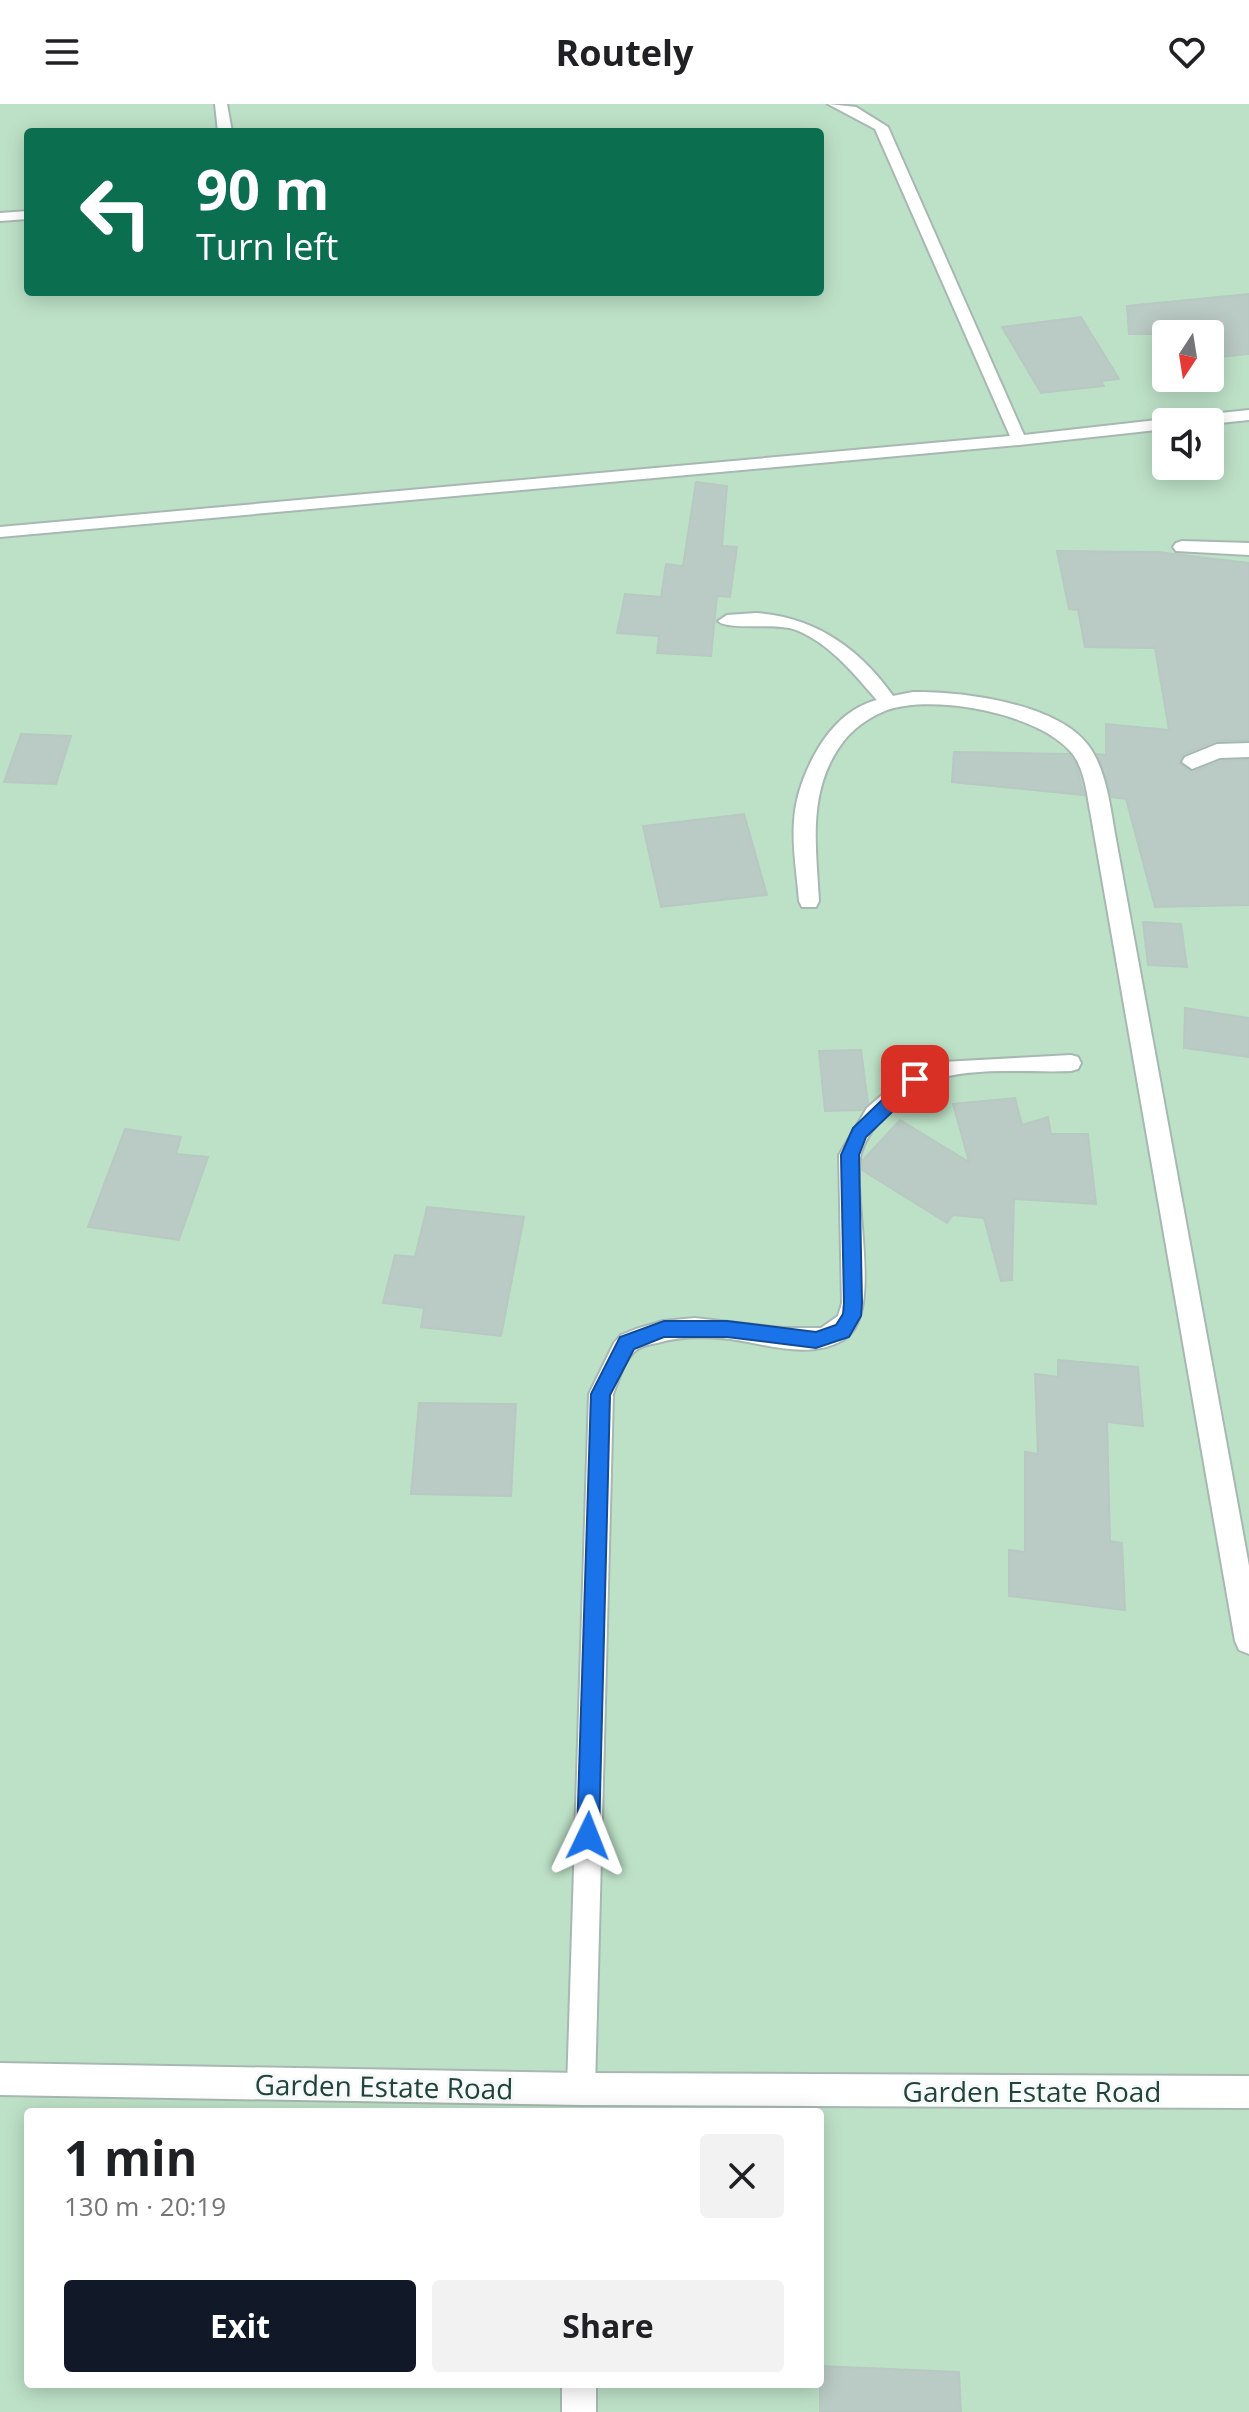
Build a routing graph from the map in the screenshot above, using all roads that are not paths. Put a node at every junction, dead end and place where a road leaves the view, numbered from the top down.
1 (221, 104) edge
2 (834, 104) edge
3 (224, 128) edge
4 (24, 215) edge
5 (0, 217) edge
6 (1249, 415) edge
7 (1224, 418) edge
8 (1152, 426) edge
9 (1019, 440) junction
10 (0, 532) edge
11 (1182, 547) dead end
12 (1249, 549) edge
13 (727, 621) dead end
14 (889, 703) junction
15 (1249, 750) edge
16 (1192, 762) dead end
17 (809, 901) dead end
18 (1071, 1063) dead end
19 (1249, 1641) edge
20 (0, 2079) edge
21 (1249, 2092) edge
22 (581, 2101) edge
23 (579, 2388) edge
24 (579, 2412) edge

1 - 3 lane
2 - 9 lane
4 - 5 lane
6 - 7 lane
8 - 9 lane
9 - 10 lane
11 - 12 street
13 - 14 lane
14 - 17 street
14 - 19 street
15 - 16 street
18 - 22 lane
20 - 22 street, Garden Estate Road
21 - 22 street, Garden Estate Road
23 - 24 street

